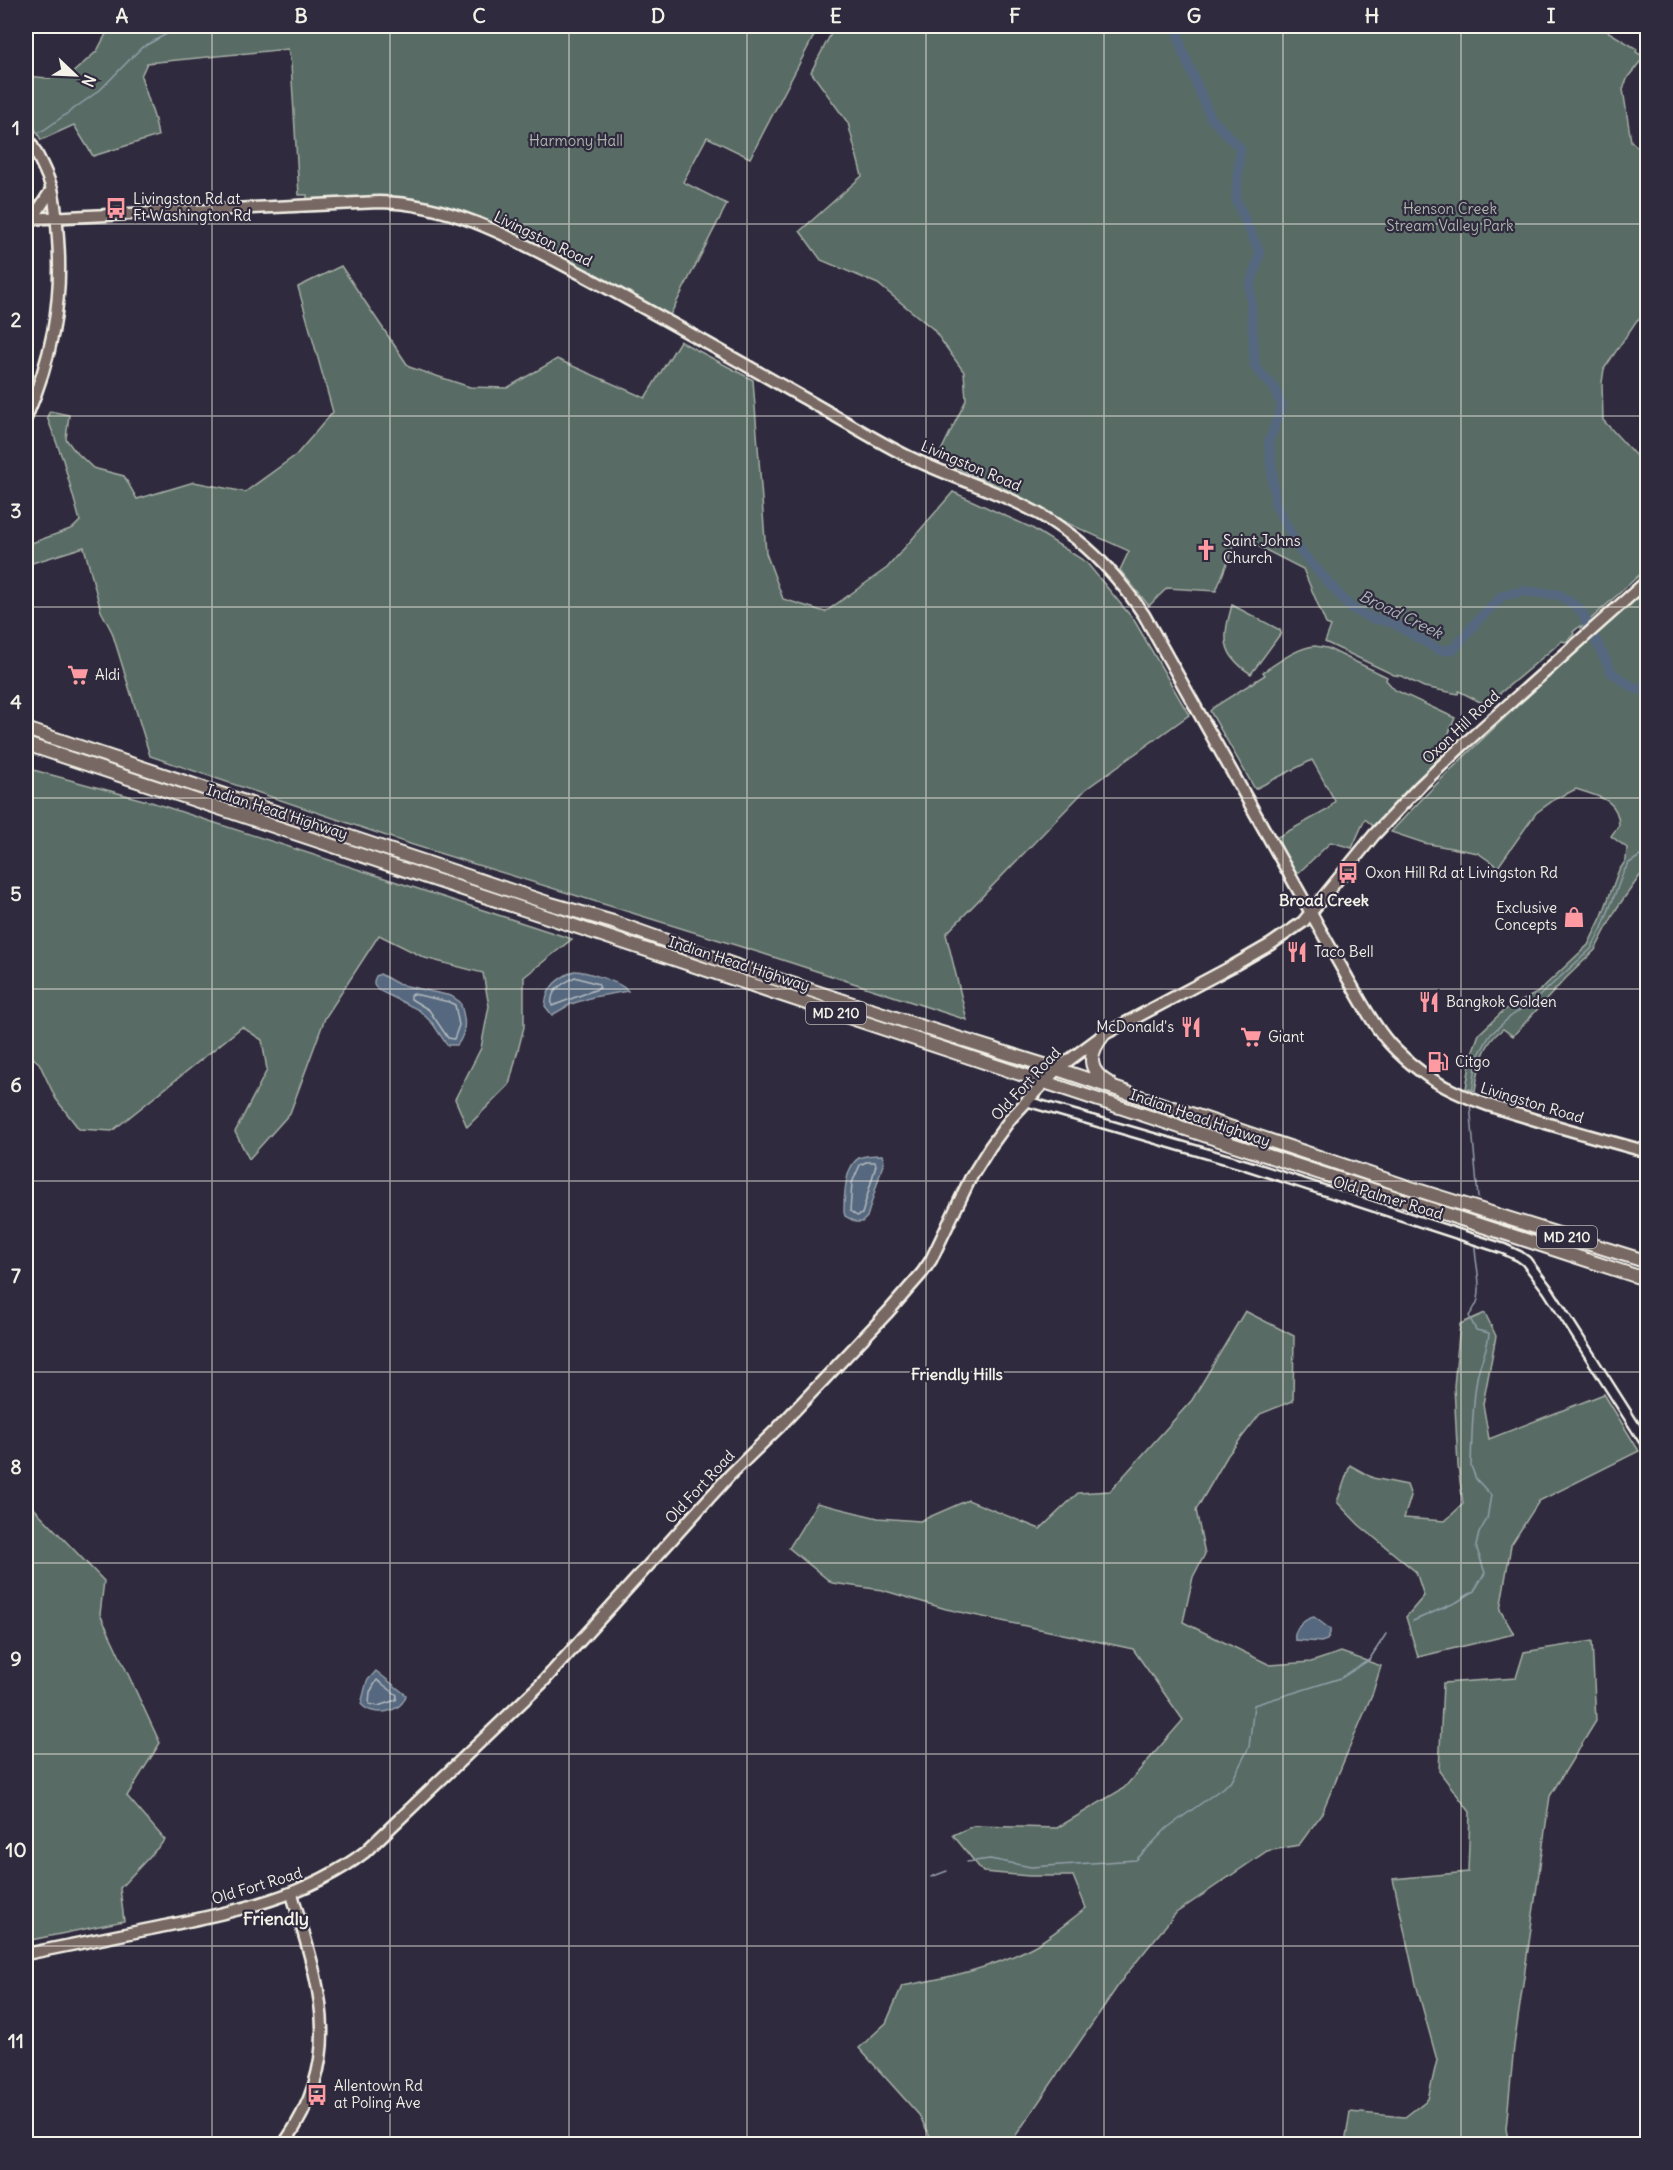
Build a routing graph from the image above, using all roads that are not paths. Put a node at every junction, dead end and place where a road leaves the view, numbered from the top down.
1 (26, 135) edge
2 (52, 189) junction
3 (56, 217) junction
4 (26, 219) edge
5 (26, 418) edge
6 (1647, 580) edge
7 (26, 729) edge
8 (26, 744) edge
9 (1311, 913) junction
10 (1104, 1034) junction
11 (1057, 1069) junction
12 (1044, 1082) junction
13 (1132, 1095) junction
14 (1026, 1101) junction
15 (1647, 1152) edge
16 (1647, 1262) edge
17 (1647, 1280) edge
18 (1647, 1447) edge
19 (292, 1894) junction
20 (26, 1954) edge
21 (284, 2145) edge

1 - 2 main road
2 - 3 main road
2 - 4 main road
3 - 4 main road, Livingston Road
3 - 5 main road
3 - 9 main road, Livingston Road
6 - 9 main road, Oxon Hill Road
7 - 11 highway, Indian Head Highway / MD 210
8 - 12 highway, Indian Head Highway / MD 210
9 - 10 main road, Old Fort Road
9 - 15 main road, Livingston Road
10 - 11 main road, Old Fort Road
10 - 13 highway
11 - 12 main road, Old Fort Road
11 - 13 highway, Indian Head Highway / MD 210
12 - 14 main road, Old Fort Road
12 - 17 highway, Indian Head Highway / MD 210
13 - 16 highway, Indian Head Highway / MD 210
14 - 18 street, Old Palmer Road
14 - 19 main road, Old Fort Road
19 - 20 main road, Old Fort Road
19 - 21 main road

